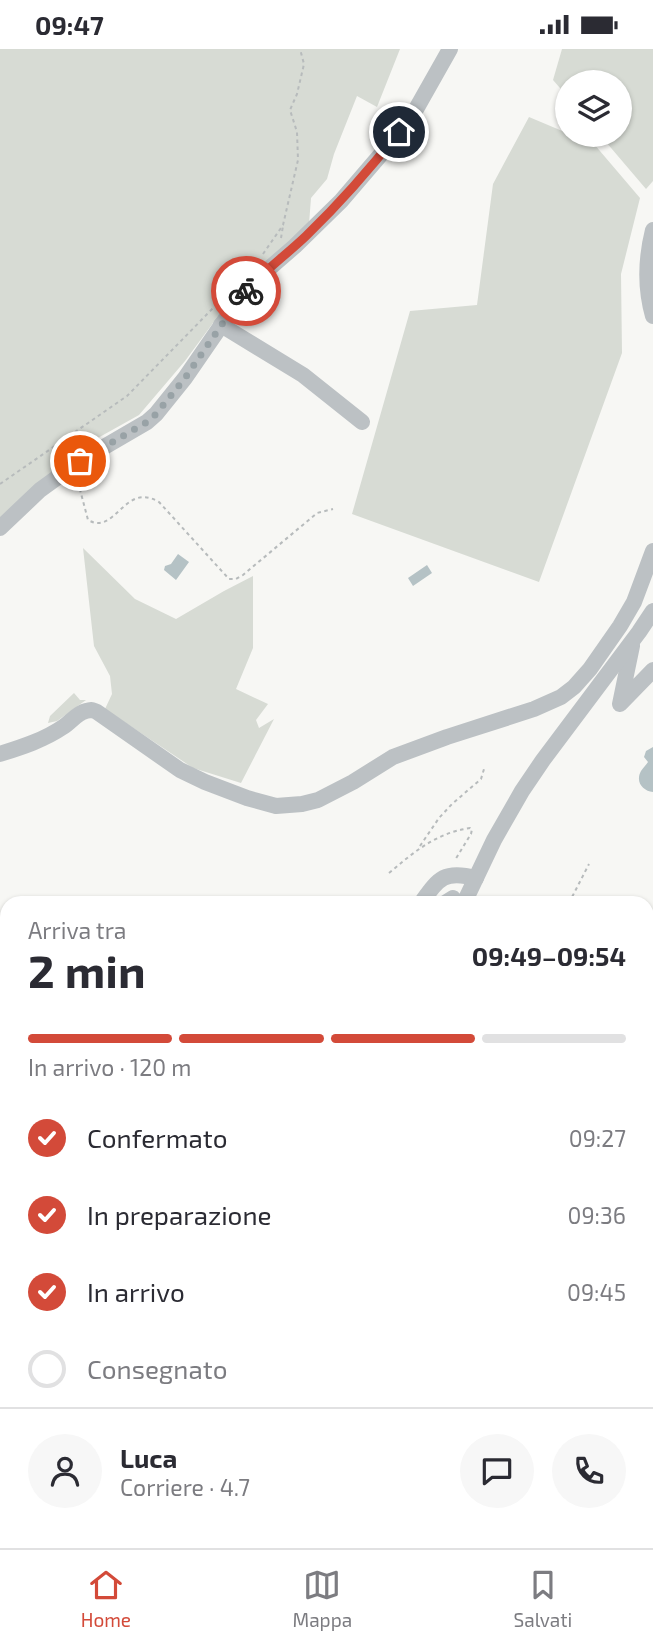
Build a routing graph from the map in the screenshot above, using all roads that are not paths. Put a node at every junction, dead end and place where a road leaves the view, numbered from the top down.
1 (450, 49) edge
2 (653, 230) edge
3 (653, 316) edge
4 (221, 325) junction
5 (362, 422) dead end
6 (0, 528) edge
7 (653, 551) edge
8 (653, 611) edge
9 (653, 620) edge
10 (636, 636) junction
11 (653, 670) edge
12 (0, 754) edge
13 (476, 878) junction
14 (426, 896) edge
15 (459, 896) edge

1 - 4 street
2 - 3 street
4 - 5 street
4 - 6 street
7 - 12 street
8 - 10 street
9 - 10 street
10 - 11 street
10 - 13 street
13 - 14 street
13 - 15 street

